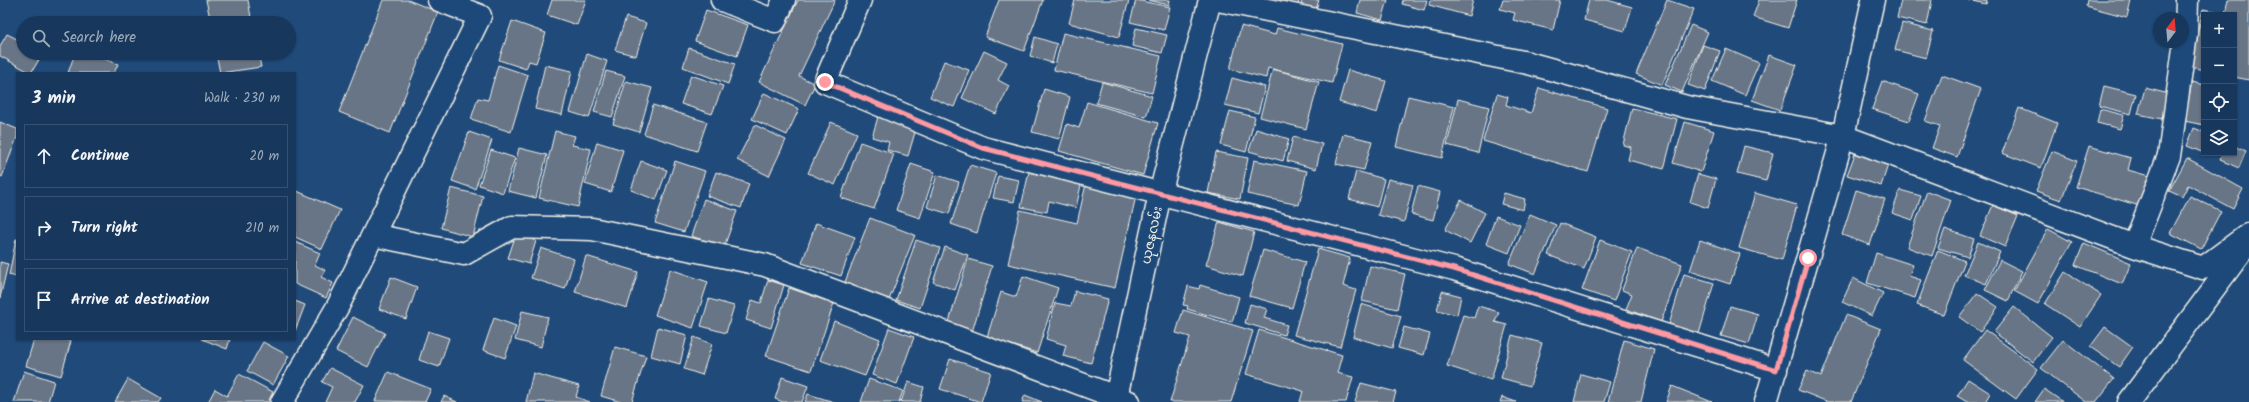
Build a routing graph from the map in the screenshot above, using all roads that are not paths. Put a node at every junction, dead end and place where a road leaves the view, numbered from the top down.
1 (439, 0) edge
2 (722, 0) edge
3 (784, 0) edge
4 (860, 0) edge
5 (1210, 0) edge
6 (1218, 0) edge
7 (1874, 0) edge
8 (2187, 0) edge
9 (1843, 136) junction
10 (1160, 194) junction
11 (2249, 234) edge
12 (373, 235) junction
13 (2249, 241) edge
14 (2134, 246) junction
15 (1776, 370) junction
16 (1120, 400) edge
17 (282, 402) edge
18 (1766, 402) edge
19 (2129, 402) edge

1 - 12 street
2 - 3 street
4 - 10 street
5 - 10 street, ယုဇနလမ်း
6 - 9 street
7 - 9 street
8 - 14 street
9 - 14 street
9 - 15 street
10 - 15 street
10 - 16 street, ယုဇနလမ်း
11 - 14 street
12 - 16 street
12 - 17 street
13 - 19 street
15 - 18 street

